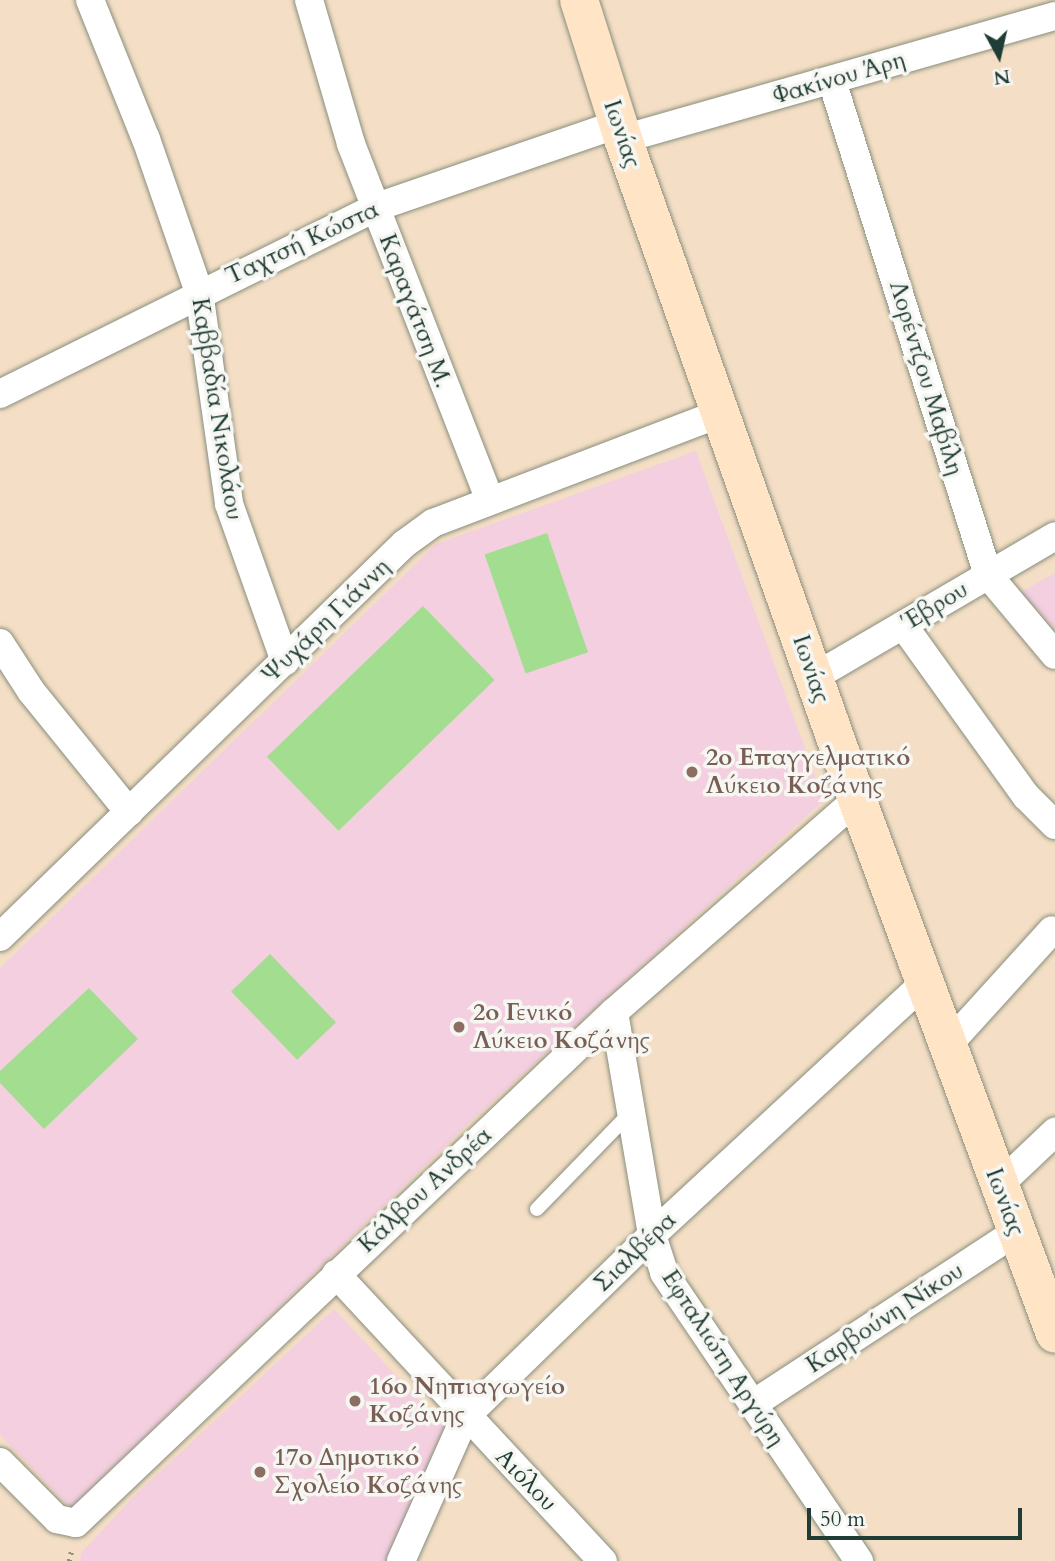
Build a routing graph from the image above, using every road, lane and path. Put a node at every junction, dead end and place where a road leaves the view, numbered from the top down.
1 (90, 0) edge
2 (309, 0) edge
3 (579, 0) edge
4 (1055, 16) edge
5 (832, 81) junction
6 (621, 132) junction
7 (374, 208) junction
8 (199, 292) junction
9 (0, 394) edge
10 (721, 413) junction
11 (490, 500) junction
12 (1055, 536) edge
13 (988, 575) junction
14 (903, 625) junction
15 (0, 643) edge
16 (1055, 655) edge
17 (285, 661) junction
18 (814, 677) junction
19 (857, 799) junction
20 (129, 812) junction
21 (1055, 825) edge
22 (3, 928) edge
23 (1052, 930) dead end
24 (924, 983) junction
25 (614, 1012) junction
26 (947, 1046) junction
27 (631, 1112) junction
28 (1055, 1132) edge
29 (998, 1185) junction
30 (537, 1209) dead end
31 (1016, 1232) junction
32 (652, 1235) junction
33 (336, 1274) junction
34 (1055, 1334) edge
35 (753, 1405) junction
36 (465, 1416) junction
37 (0, 1462) edge
38 (401, 1561) edge
39 (603, 1561) edge
40 (859, 1561) edge

1 - 8 street, Καββαδία Νικολάου
2 - 7 street, Καραγάτση Μ.
3 - 6 main road, Ιωνίας
4 - 5 street, Φακίνου Άρη
5 - 6 street, Φακίνου Άρη
5 - 13 street, Λορέντζου Μαβίλη
6 - 7 street, Ταχτσή Κώστα
6 - 10 main road, Ιωνίας
7 - 8 street, Ταχτσή Κώστα
7 - 11 street, Καραγάτση Μ.
8 - 9 street, Ταχτσή Κώστα
8 - 17 street, Καββαδία Νικολάου
10 - 11 street, Ψυχάρη Γιάννη
10 - 18 main road, Ιωνίας
11 - 17 street, Ψυχάρη Γιάννη
12 - 13 street, Έβρου
13 - 14 street, Έβρου
13 - 16 street, Λορέντζου Μαβίλη
14 - 18 street, Έβρου
14 - 21 street
15 - 20 street
17 - 20 street, Ψυχάρη Γιάννη
18 - 19 main road, Ιωνίας
19 - 24 main road, Ιωνίας
19 - 25 street, Κάλβου Ανδρέα
20 - 22 street, Ψυχάρη Γιάννη
23 - 26 street
24 - 26 main road, Ιωνίας
24 - 32 street, Σιαλβέρα
25 - 27 street, Εφταλιώτη Αργύρη
25 - 33 street, Κάλβου Ανδρέα
26 - 29 main road, Ιωνίας
27 - 30 lane
27 - 32 street, Εφταλιώτη Αργύρη
28 - 29 street
29 - 31 main road, Ιωνίας
31 - 34 main road, Ιωνίας
31 - 35 street, Καρβούνη Νίκου
32 - 35 street, Εφταλιώτη Αργύρη
32 - 36 street, Σιαλβέρα
33 - 36 street, Αιόλου
33 - 37 street, Κάλβου Ανδρέα
35 - 40 street, Εφταλιώτη Αργύρη
36 - 38 street, Σιαλβέρα
36 - 39 street, Αιόλου

